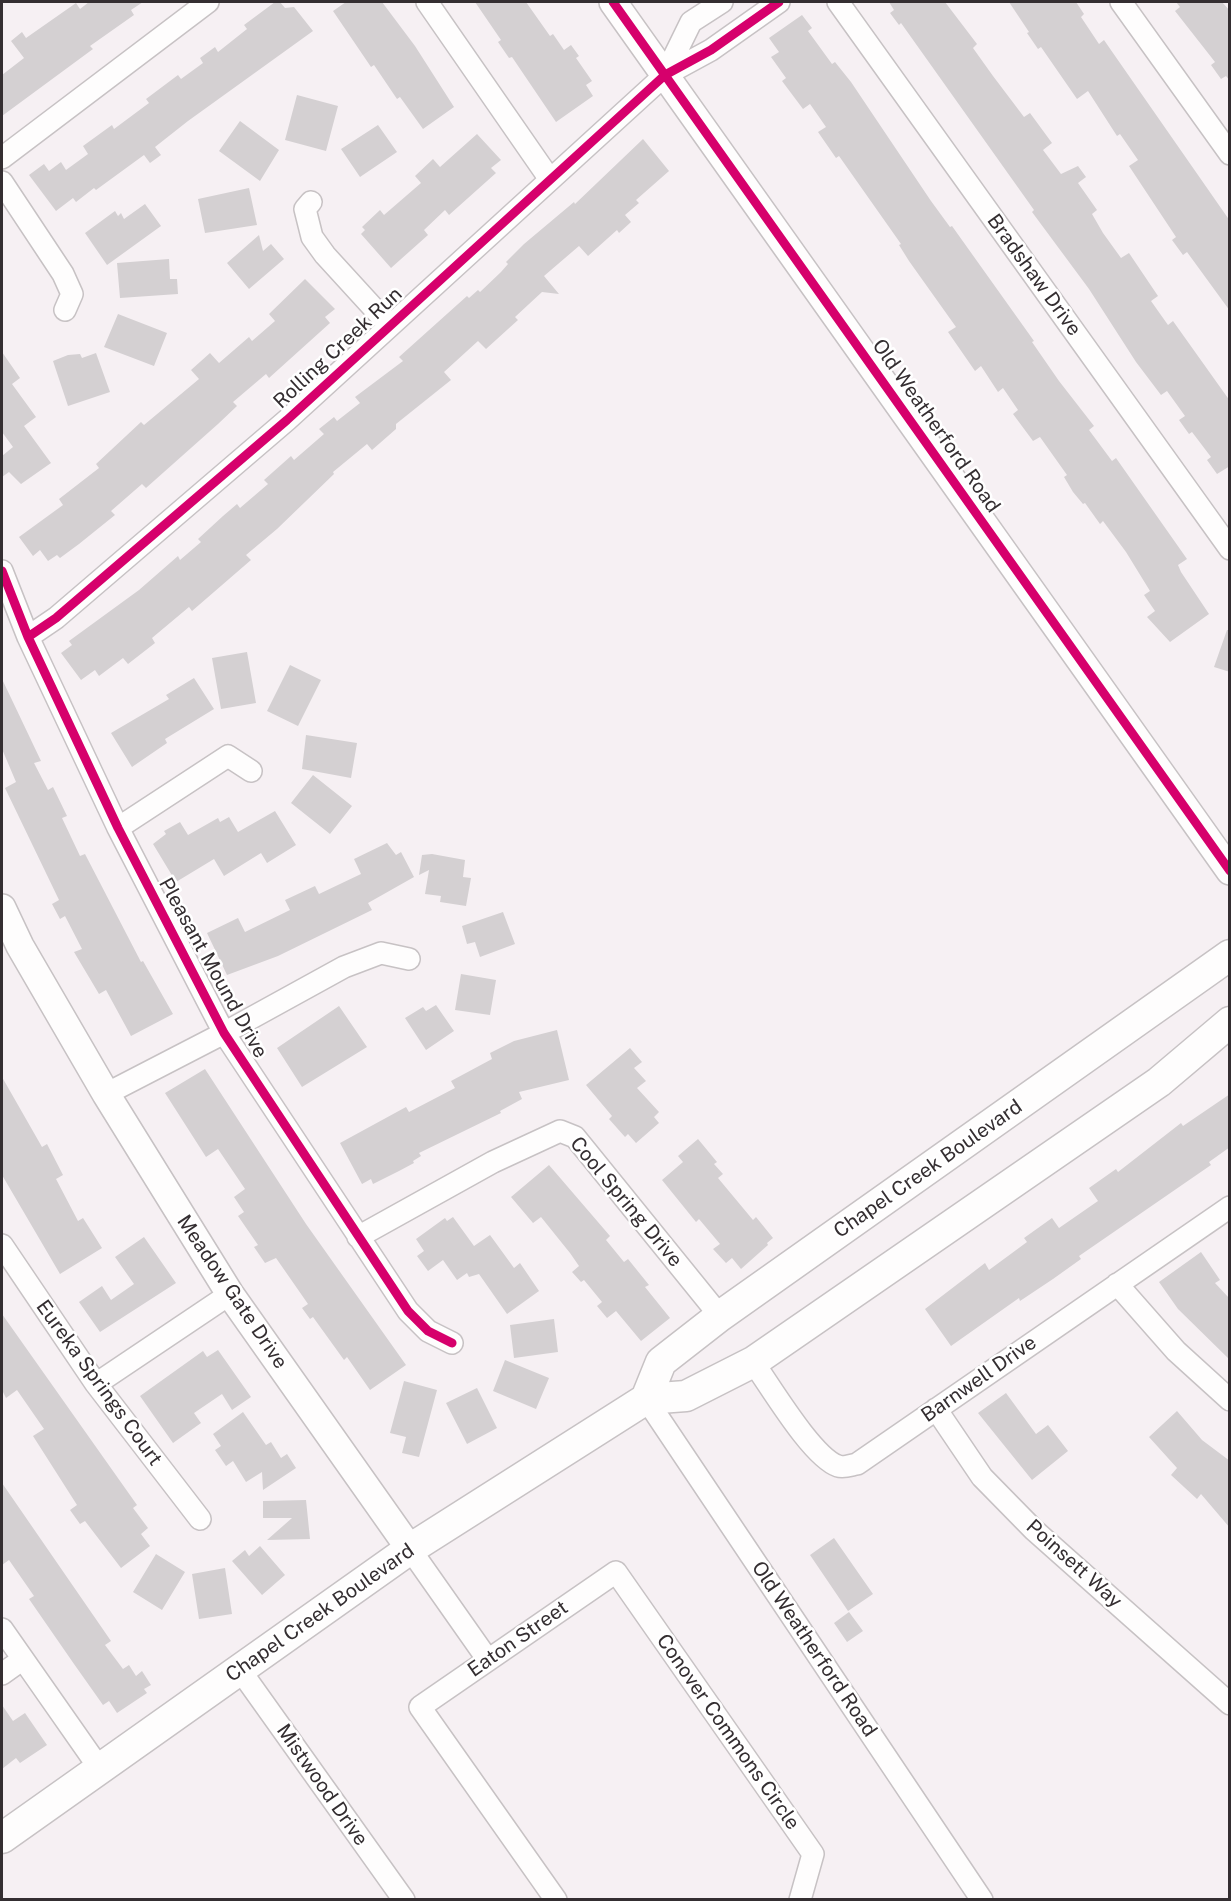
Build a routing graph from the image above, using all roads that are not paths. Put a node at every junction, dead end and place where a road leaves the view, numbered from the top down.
1 (208, 2) edge
2 (427, 2) edge
3 (613, 2) edge
4 (722, 2) edge
5 (779, 2) edge
6 (838, 2) edge
7 (1121, 2) edge
8 (665, 75) junction
9 (1230, 154) edge
10 (2, 158) edge
11 (549, 178) junction
12 (2, 182) edge
13 (310, 202) dead end
14 (65, 310) dead end
15 (389, 325) junction
16 (1230, 549) edge
17 (2, 571) edge
18 (28, 637) junction
19 (251, 771) dead end
20 (118, 828) junction
21 (1230, 871) edge
22 (2, 908) edge
23 (1230, 956) edge
24 (410, 959) dead end
25 (1230, 1022) edge
26 (224, 1033) junction
27 (106, 1094) junction
28 (1230, 1207) edge
29 (358, 1237) junction
30 (2, 1245) edge
31 (1117, 1284) junction
32 (230, 1294) junction
33 (720, 1316) junction
34 (452, 1342) dead end
35 (753, 1362) junction
36 (96, 1384) junction
37 (646, 1399) junction
38 (1230, 1400) edge
39 (936, 1409) junction
40 (200, 1519) dead end
41 (410, 1549) junction
42 (616, 1572) joint
43 (2, 1629) edge
44 (23, 1659) junction
45 (488, 1660) junction
46 (240, 1670) junction
47 (2, 1674) edge
48 (1230, 1704) edge
49 (100, 1769) junction
50 (2, 1838) edge
51 (404, 1899) edge
52 (556, 1899) edge
53 (800, 1899) edge
54 (982, 1899) edge

1 - 10 street
2 - 11 street
3 - 8 street, Old Weatherford Road
4 - 8 street
5 - 8 street
6 - 16 street, Bradshaw Drive
7 - 9 street
8 - 11 street, Rolling Creek Run
8 - 21 street, Old Weatherford Road
11 - 15 street, Rolling Creek Run
12 - 14 street
13 - 15 street
15 - 18 street, Rolling Creek Run
17 - 18 street, Pleasant Mound Drive
18 - 20 street, Pleasant Mound Drive
19 - 20 street
20 - 26 street, Pleasant Mound Drive
22 - 27 street, Meadow Gate Drive
23 - 33 main road, Chapel Creek Boulevard
24 - 26 street
25 - 35 main road, Chapel Creek Boulevard
26 - 27 street
26 - 29 street, Pleasant Mound Drive
27 - 32 street, Meadow Gate Drive
28 - 31 street, Barnwell Drive
29 - 33 street, Cool Spring Drive
29 - 34 street, Pleasant Mound Drive
30 - 36 street, Eureka Springs Court
31 - 38 street
31 - 39 street, Barnwell Drive
32 - 36 street
32 - 41 street, Meadow Gate Drive
33 - 37 main road, Chapel Creek Boulevard
35 - 37 main road, Chapel Creek Boulevard
35 - 39 street, Barnwell Drive
36 - 40 street, Eureka Springs Court
37 - 41 main road, Chapel Creek Boulevard
37 - 54 street, Old Weatherford Road
39 - 48 street, Poinsett Way
41 - 45 street, Meadow Gate Drive
41 - 46 main road, Chapel Creek Boulevard
42 - 45 street, Eaton Street
42 - 53 street, Conover Commons Circle
43 - 44 street
44 - 47 street
44 - 49 street
45 - 52 street, Eaton Street
46 - 49 main road, Chapel Creek Boulevard
46 - 51 street, Mistwood Drive
49 - 50 main road, Chapel Creek Boulevard

